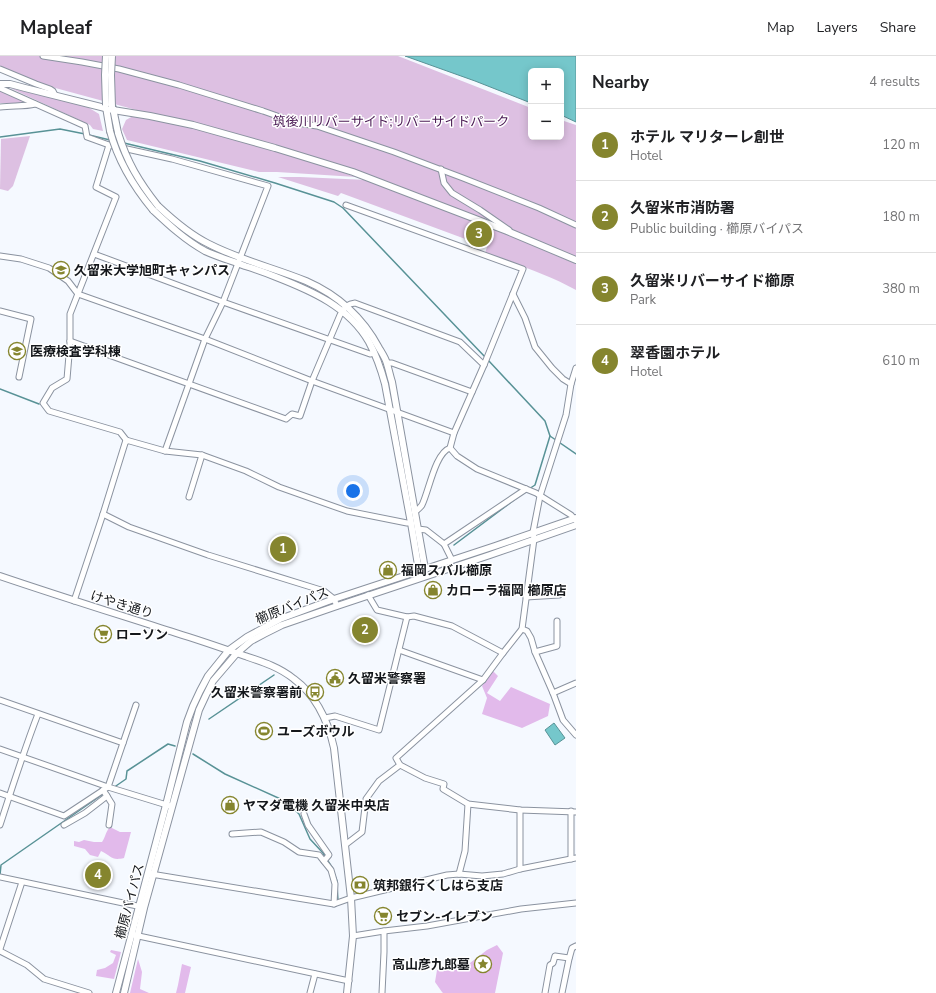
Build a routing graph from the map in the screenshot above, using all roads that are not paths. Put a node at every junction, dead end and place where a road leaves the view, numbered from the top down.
1 (43, 56) edge
2 (106, 56) edge
3 (112, 56) edge
4 (0, 69) edge
5 (0, 84) edge
6 (0, 88) edge
7 (55, 95) junction
8 (35, 104) junction
9 (0, 107) edge
10 (109, 108) junction
11 (109, 145) junction
12 (440, 169) junction
13 (346, 205) dead end
14 (576, 225) edge
15 (514, 234) junction
16 (94, 254) junction
17 (0, 256) edge
18 (576, 260) edge
19 (239, 261) junction
20 (78, 294) junction
21 (513, 294) junction
22 (223, 302) junction
23 (345, 308) junction
24 (0, 311) edge
25 (205, 339) junction
26 (330, 340) junction
27 (70, 341) junction
28 (374, 353) junction
29 (486, 361) junction
30 (387, 363) junction
31 (576, 368) edge
32 (19, 377) dead end
33 (312, 381) junction
34 (573, 382) edge
35 (189, 383) junction
36 (472, 392) junction
37 (390, 409) junction
38 (397, 412) junction
39 (454, 433) junction
40 (127, 441) junction
41 (450, 448) junction
42 (165, 451) junction
43 (202, 455) junction
44 (526, 489) junction
45 (538, 494) junction
46 (190, 498) dead end
47 (415, 512) junction
48 (104, 514) junction
49 (575, 520) edge
50 (411, 523) junction
51 (418, 529) junction
52 (533, 536) junction
53 (444, 544) junction
54 (452, 560) junction
55 (422, 570) junction
56 (0, 576) edge
57 (423, 577) junction
58 (559, 595) dead end
59 (368, 596) junction
60 (526, 597) junction
61 (334, 599) junction
62 (74, 601) junction
63 (337, 606) junction
64 (407, 617) junction
65 (557, 621) dead end
66 (522, 630) junction
67 (229, 650) junction
68 (399, 650) junction
69 (535, 652) junction
70 (238, 653) junction
71 (503, 653) junction
72 (483, 680) junction
73 (576, 683) edge
74 (553, 694) junction
75 (0, 700) edge
76 (136, 705) dead end
77 (38, 714) junction
78 (325, 718) junction
79 (576, 735) edge
80 (123, 743) junction
81 (0, 749) edge
82 (23, 757) junction
83 (400, 765) junction
84 (106, 788) junction
85 (0, 793) edge
86 (107, 796) junction
87 (10, 797) junction
88 (468, 804) junction
89 (169, 806) junction
90 (520, 810) junction
91 (574, 811) edge
92 (304, 814) dead end
93 (0, 825) edge
94 (64, 825) dead end
95 (110, 825) dead end
96 (232, 834) dead end
97 (345, 845) junction
98 (574, 859) edge
99 (324, 861) junction
100 (520, 869) junction
101 (151, 874) junction
102 (459, 874) junction
103 (0, 877) edge
104 (22, 882) junction
105 (350, 898) junction
106 (576, 903) edge
107 (334, 904) junction
108 (141, 907) junction
109 (384, 931) junction
110 (134, 935) junction
111 (353, 936) junction
112 (576, 946) edge
113 (0, 950) edge
114 (569, 958) junction
115 (315, 974) junction
116 (349, 981) junction
117 (89, 993) edge
118 (116, 993) edge
119 (124, 993) edge
120 (310, 993) edge
121 (347, 993) edge
122 (382, 993) edge
123 (545, 993) edge
124 (562, 993) edge

1 - 12 street
2 - 10 street, bridge
3 - 10 street, bridge
4 - 7 street
5 - 7 street
6 - 8 street
7 - 10 street
8 - 9 street
8 - 11 street
10 - 15 street
10 - 19 street, bridge
10 - 19 street, bridge
11 - 16 street
11 - 19 street
12 - 14 street
12 - 15 street
13 - 21 street
15 - 18 street
16 - 20 street
16 - 22 street
17 - 20 street
19 - 22 street
19 - 23 street
20 - 25 street
20 - 27 street
21 - 29 street
21 - 34 street
22 - 25 street
22 - 26 street
23 - 26 street
23 - 28 street
23 - 29 street
23 - 30 street
24 - 32 street
25 - 33 street
25 - 35 street
26 - 28 street
26 - 33 street
27 - 35 street
27 - 40 street
28 - 37 street
29 - 36 street
30 - 36 street
30 - 38 street
31 - 34 street
33 - 35 street
33 - 37 street
34 - 45 street
35 - 42 street
36 - 39 street
37 - 38 street
37 - 50 street
38 - 39 street
38 - 47 street
39 - 41 street
40 - 42 street
40 - 48 street
41 - 44 street
41 - 47 street
42 - 43 street
43 - 46 street
43 - 50 street
44 - 45 street
44 - 53 street
45 - 49 street
45 - 52 street
47 - 51 street
48 - 61 street
48 - 62 street
49 - 52 street, 櫛原バイパス
50 - 55 street
51 - 53 street
51 - 55 street
52 - 54 street, 櫛原バイパス
52 - 57 street, 櫛原バイパス
52 - 60 street
53 - 54 street
54 - 55 street, 櫛原バイパス
55 - 57 street
55 - 61 street, 櫛原バイパス
56 - 62 street, けやき通り
57 - 59 street, 櫛原バイパス
58 - 60 street
59 - 63 street, 櫛原バイパス
59 - 64 street
60 - 66 street
61 - 63 street
61 - 67 street, 櫛原バイパス
62 - 67 street, けやき通り
63 - 70 street, 櫛原バイパス
64 - 68 street
64 - 71 street
65 - 69 street
66 - 69 street
66 - 71 street
67 - 70 street, けやき通り
67 - 89 street, 櫛原バイパス
68 - 72 street
68 - 78 street
69 - 74 street
70 - 78 street, けやき通り
70 - 89 street, 櫛原バイパス
71 - 72 street
72 - 83 street
73 - 74 street
74 - 79 street
75 - 77 street
76 - 80 street
77 - 80 street
77 - 82 street
78 - 97 street, けやき通り
80 - 84 street
81 - 82 street
82 - 84 street
82 - 87 street
83 - 88 street
83 - 97 street
84 - 86 street
84 - 87 street
84 - 89 street
85 - 87 street
86 - 94 street
86 - 95 street
87 - 93 street
88 - 90 street
88 - 102 street
89 - 101 street, 櫛原バイパス
90 - 91 street
90 - 100 street
91 - 98 street
92 - 99 street
96 - 99 street
97 - 105 street, けやき通り
98 - 100 street
99 - 107 street
100 - 102 street
101 - 107 street
101 - 108 street, 櫛原バイパス
102 - 105 street
103 - 104 street
104 - 108 street
104 - 113 street
105 - 107 street
105 - 111 street, けやき通り
106 - 109 street
108 - 110 street, 櫛原バイパス
109 - 111 street
109 - 122 street
110 - 115 street
110 - 118 street, 櫛原バイパス
110 - 119 street, 櫛原バイパス
111 - 116 street, けやき通り
112 - 114 street
113 - 117 street
114 - 123 street
114 - 124 street
115 - 116 street
115 - 120 street
116 - 121 street, けやき通り

